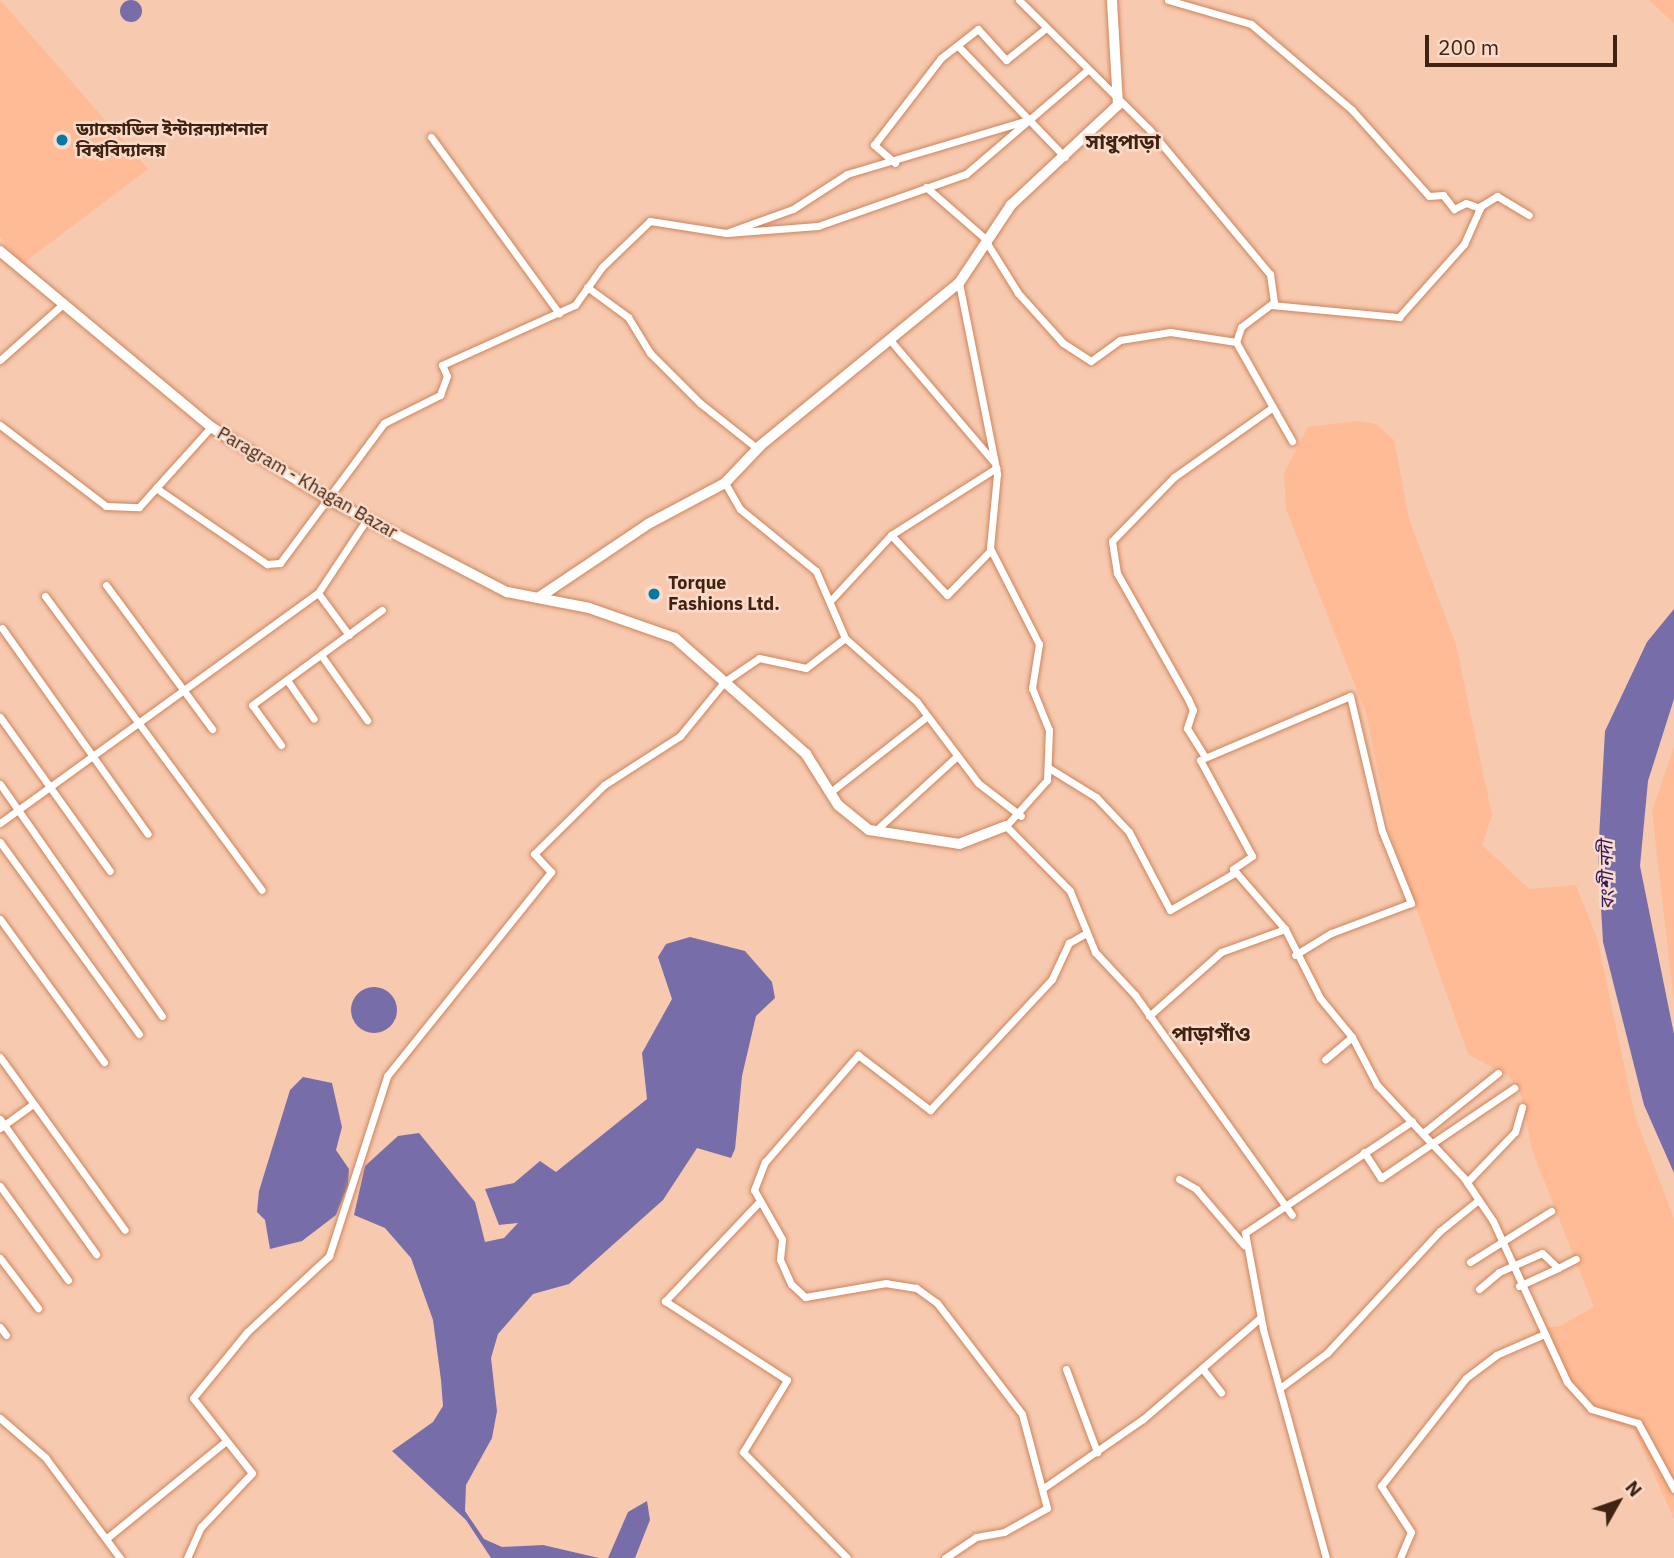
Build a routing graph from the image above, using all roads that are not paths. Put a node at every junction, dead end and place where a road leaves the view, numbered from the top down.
1 (1019, 0) edge
2 (1112, 0) edge
3 (1168, 0) edge
4 (1046, 28) junction
5 (958, 46) junction
6 (1086, 71) junction
7 (1118, 105) junction
8 (1031, 118) junction
9 (431, 138) dead end
10 (1065, 157) junction
11 (895, 163) junction
12 (926, 187) junction
13 (1480, 208) junction
14 (1529, 215) dead end
15 (726, 233) junction
16 (988, 242) junction
17 (0, 251) edge
18 (959, 283) junction
19 (587, 287) junction
20 (63, 304) junction
21 (1271, 305) junction
22 (559, 313) junction
23 (890, 340) junction
24 (1236, 342) junction
25 (0, 360) edge
26 (1273, 407) junction
27 (0, 425) edge
28 (211, 427) junction
29 (1292, 441) dead end
30 (758, 449) junction
31 (995, 466) junction
32 (725, 483) junction
33 (156, 488) junction
34 (328, 499) junction
35 (367, 519) junction
36 (891, 536) junction
37 (990, 551) junction
38 (106, 585) dead end
39 (318, 593) junction
40 (45, 596) dead end
41 (538, 598) junction
42 (832, 599) junction
43 (382, 610) dead end
44 (2, 628) dead end
45 (349, 635) junction
46 (845, 638) junction
47 (320, 655) junction
48 (287, 680) junction
49 (724, 682) junction
50 (183, 687) junction
51 (0, 717) edge
52 (926, 717) junction
53 (314, 719) dead end
54 (367, 720) dead end
55 (138, 723) junction
56 (212, 729) dead end
57 (281, 745) dead end
58 (93, 755) junction
59 (957, 756) junction
60 (1205, 757) junction
61 (1049, 768) junction
62 (0, 784) edge
63 (51, 786) junction
64 (833, 790) junction
65 (18, 810) junction
66 (1021, 816) junction
67 (0, 823) edge
68 (1006, 826) junction
69 (875, 831) junction
70 (148, 834) dead end
71 (0, 842) edge
72 (110, 871) dead end
73 (1236, 872) junction
74 (262, 890) dead end
75 (0, 919) edge
76 (1285, 929) junction
77 (1086, 933) junction
78 (1295, 955) junction
79 (162, 1016) dead end
80 (1149, 1016) junction
81 (139, 1034) dead end
82 (1352, 1037) junction
83 (0, 1057) edge
84 (1325, 1060) dead end
85 (104, 1062) dead end
86 (1498, 1073) dead end
87 (1514, 1088) dead end
88 (33, 1104) junction
89 (1522, 1107) dead end
90 (1412, 1121) junction
91 (1, 1124) edge
92 (1423, 1133) junction
93 (1434, 1143) junction
94 (1364, 1153) junction
95 (1179, 1179) dead end
96 (1467, 1182) junction
97 (0, 1186) edge
98 (760, 1201) junction
99 (1476, 1202) junction
100 (1285, 1207) junction
101 (1551, 1211) dead end
102 (1292, 1215) dead end
103 (125, 1230) dead end
104 (1502, 1243) junction
105 (1244, 1245) junction
106 (96, 1254) dead end
107 (0, 1258) edge
108 (1576, 1259) dead end
109 (1470, 1262) dead end
110 (1511, 1268) junction
111 (1558, 1268) junction
112 (68, 1280) dead end
113 (1519, 1286) junction
114 (1479, 1289) dead end
115 (38, 1308) dead end
116 (1260, 1318) junction
117 (0, 1327) edge
118 (6, 1335) dead end
119 (1542, 1335) junction
120 (1202, 1368) junction
121 (1066, 1369) dead end
122 (1280, 1388) junction
123 (1221, 1392) dead end
124 (0, 1418) edge
125 (226, 1441) junction
126 (1097, 1452) junction
127 (1045, 1487) junction
128 (1674, 1489) edge
129 (107, 1538) junction
130 (120, 1558) edge
131 (187, 1558) edge
132 (847, 1558) edge
133 (945, 1558) edge
134 (1326, 1558) edge
135 (1401, 1558) edge

1 - 4 street
2 - 7 street
3 - 13 street
4 - 5 street
4 - 6 street
5 - 8 street
5 - 11 street
6 - 7 street
6 - 8 street
7 - 10 street
7 - 21 street
8 - 10 street
8 - 11 street
8 - 12 street
9 - 22 street
10 - 16 street
11 - 15 street
12 - 15 street
12 - 16 street
13 - 14 street
13 - 21 street
15 - 19 street
16 - 18 street
16 - 24 street
17 - 20 street, Paragram - Khagan Bazar
18 - 23 street
18 - 31 street
19 - 22 street
19 - 30 street
20 - 25 street
20 - 28 street, Paragram - Khagan Bazar
21 - 24 street
22 - 34 street
23 - 30 street
23 - 31 street
24 - 26 street
26 - 29 street
26 - 60 street
27 - 33 street
28 - 33 street
28 - 34 street, Paragram - Khagan Bazar
30 - 32 street
31 - 36 street
31 - 37 street
32 - 41 street
32 - 42 street
33 - 34 street
34 - 35 street, Paragram - Khagan Bazar
35 - 39 street
35 - 41 street, Paragram - Khagan Bazar
36 - 37 street
36 - 42 street
37 - 61 street
38 - 50 street
39 - 45 street
39 - 50 street
40 - 55 street
41 - 49 street, Paragram - Khagan Bazar
42 - 46 street
43 - 45 street
44 - 58 street
45 - 47 street
46 - 49 street
46 - 52 street
47 - 48 street
47 - 54 street
48 - 53 street
48 - 57 street
49 - 64 street, Paragram - Khagan Bazar
49 - 125 street
50 - 55 street
50 - 56 street
51 - 63 street
52 - 59 street
52 - 64 street
55 - 58 street
55 - 74 street
58 - 63 street
58 - 70 street
59 - 66 street
59 - 69 street
60 - 73 street
60 - 78 street
61 - 66 street
61 - 73 street
62 - 65 street
63 - 65 street
63 - 72 street
64 - 69 street, Paragram - Khagan Bazar
65 - 67 street
65 - 79 street
66 - 68 street
68 - 69 street
68 - 77 street
71 - 81 street
73 - 76 street
75 - 85 street
76 - 78 street
76 - 80 street
77 - 80 street
77 - 98 street
78 - 82 street
80 - 100 street
82 - 84 street
82 - 90 street
83 - 88 street
86 - 92 street
87 - 93 street
88 - 91 street
88 - 103 street
89 - 96 street
90 - 92 street
90 - 94 street
91 - 106 street
92 - 93 street
93 - 94 street
93 - 96 street
94 - 100 street
95 - 105 street
96 - 99 street
97 - 112 street
98 - 127 street
98 - 132 street
99 - 104 street
99 - 122 street
100 - 102 street
100 - 105 street
101 - 104 street
104 - 109 street
104 - 110 street
105 - 116 street
107 - 115 street
108 - 111 street
110 - 111 street
110 - 113 street
110 - 114 street
111 - 113 street
113 - 119 street
116 - 120 street
116 - 122 street
117 - 118 street
119 - 128 street
119 - 135 street
120 - 123 street
120 - 126 street
121 - 126 street
122 - 134 street
124 - 129 street
125 - 129 street
125 - 131 street
126 - 127 street
127 - 133 street
129 - 130 street

